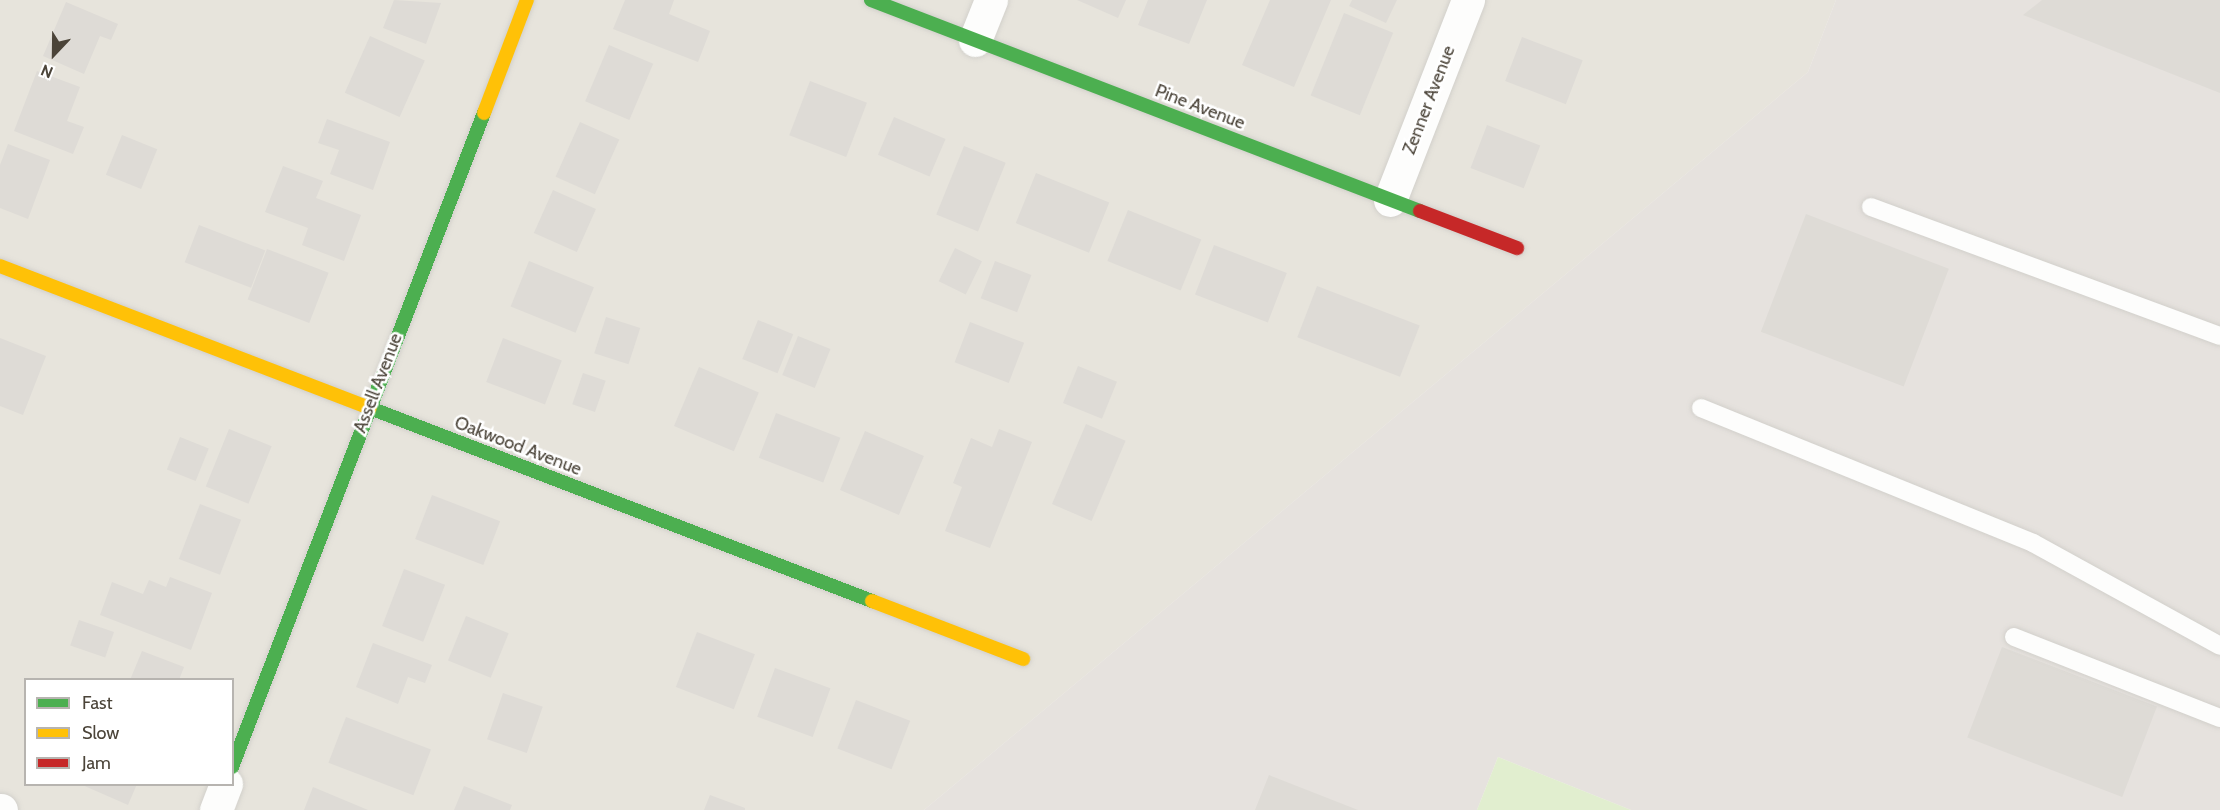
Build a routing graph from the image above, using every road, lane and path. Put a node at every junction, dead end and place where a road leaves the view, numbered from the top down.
1 (526, 0) edge
2 (871, 0) edge
3 (992, 0) edge
4 (1468, 0) edge
5 (975, 40) junction
6 (1390, 200) junction
7 (1871, 207) dead end
8 (1517, 248) dead end
9 (0, 266) edge
10 (2220, 336) edge
11 (368, 407) junction
12 (1701, 408) dead end
13 (2014, 637) dead end
14 (2220, 645) edge
15 (1023, 659) dead end
16 (2220, 718) edge
17 (234, 761) edge
18 (225, 786) edge
19 (216, 810) edge

1 - 11 street, Assell Avenue
2 - 5 street, Pine Avenue
3 - 5 street
4 - 6 street, Zenner Avenue
5 - 6 street, Pine Avenue
6 - 8 street, Pine Avenue
7 - 10 lane
9 - 11 street, Oakwood Avenue
11 - 15 street, Oakwood Avenue
11 - 17 street, Assell Avenue
12 - 14 lane
13 - 16 lane
18 - 19 street

